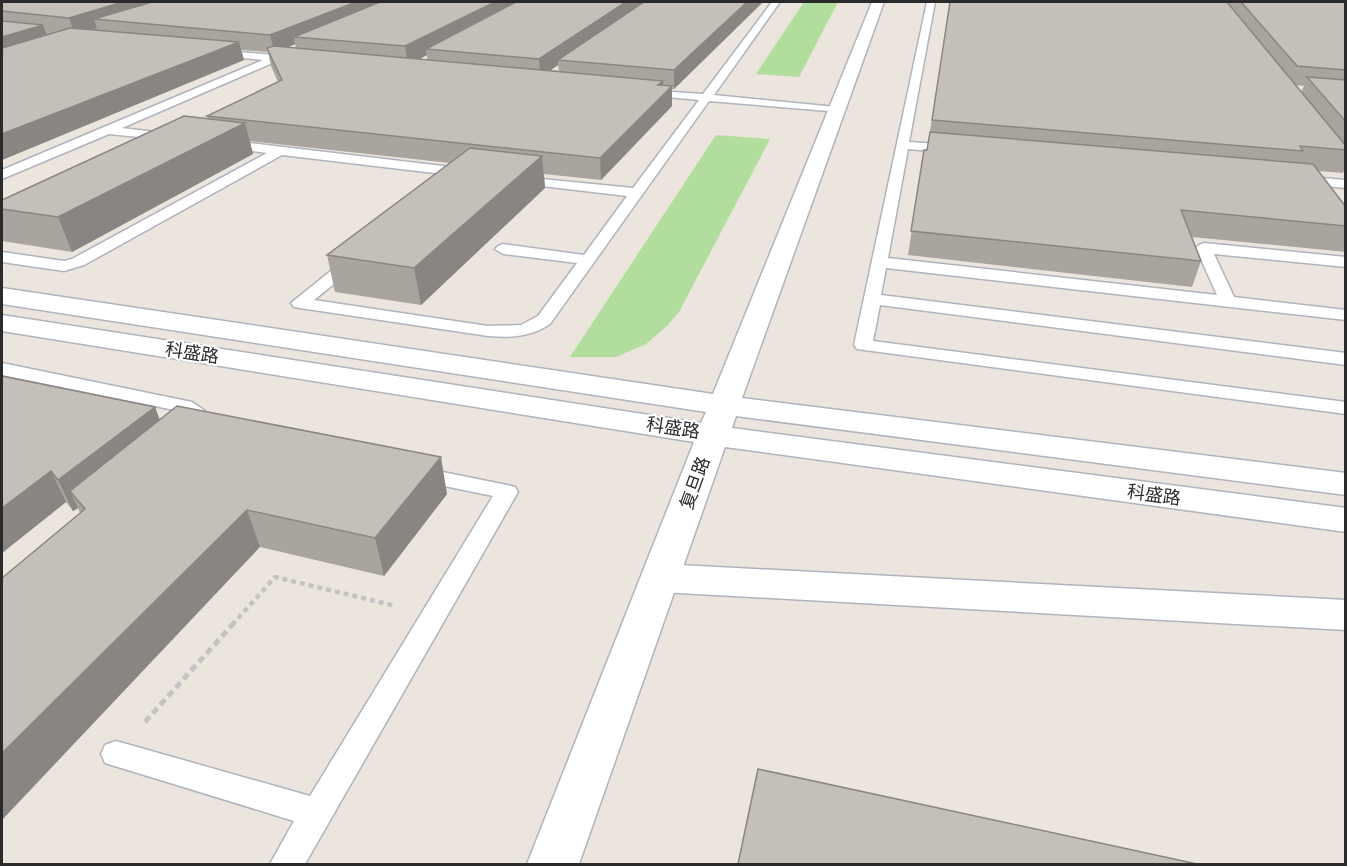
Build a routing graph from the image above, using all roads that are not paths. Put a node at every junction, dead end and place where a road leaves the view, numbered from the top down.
1 (776, 2) edge
2 (878, 2) edge
3 (931, 2) edge
4 (297, 50) edge
5 (206, 52) edge
6 (277, 58) junction
7 (310, 61) edge
8 (636, 92) edge
9 (705, 98) junction
10 (836, 110) junction
11 (108, 130) junction
12 (188, 140) edge
13 (210, 142) edge
14 (902, 145) junction
15 (279, 151) junction
16 (972, 151) edge
17 (2, 175) edge
18 (500, 177) edge
19 (1287, 179) edge
20 (1346, 184) edge
21 (447, 188) edge
22 (636, 194) junction
23 (503, 249) dead end
24 (364, 252) edge
25 (2, 257) edge
26 (587, 260) junction
27 (879, 262) junction
28 (1346, 262) edge
29 (2, 296) edge
30 (872, 299) junction
31 (1228, 302) junction
32 (1346, 315) edge
33 (2, 323) edge
34 (1346, 359) edge
35 (2, 369) edge
36 (1346, 408) edge
37 (718, 420) junction
38 (191, 435) edge
39 (394, 469) edge
40 (1346, 484) edge
41 (1346, 520) edge
42 (661, 578) junction
43 (1346, 615) edge
44 (116, 754) road end
45 (317, 813) junction
46 (287, 864) edge
47 (553, 864) edge

1 - 9 lane
2 - 10 street, 复旦路
3 - 14 lane
4 - 6 lane
5 - 6 lane
6 - 7 lane
6 - 11 lane
8 - 9 lane
9 - 10 lane
9 - 22 lane
10 - 37 street, 复旦路
11 - 12 lane
11 - 17 lane
13 - 15 lane
14 - 16 lane
14 - 27 lane
15 - 21 lane
15 - 25 lane
18 - 22 lane
19 - 20 lane
22 - 26 lane
23 - 26 lane
24 - 26 lane
27 - 30 lane
27 - 31 lane
28 - 31 lane
29 - 37 street, 科盛路
30 - 34 lane
30 - 36 lane
31 - 32 lane
33 - 37 street, 科盛路
35 - 38 lane
37 - 40 street, 科盛路
37 - 41 street, 科盛路
37 - 42 street, 复旦路
39 - 45 lane
42 - 43 street
42 - 47 street, 复旦路
44 - 45 lane
45 - 46 lane

